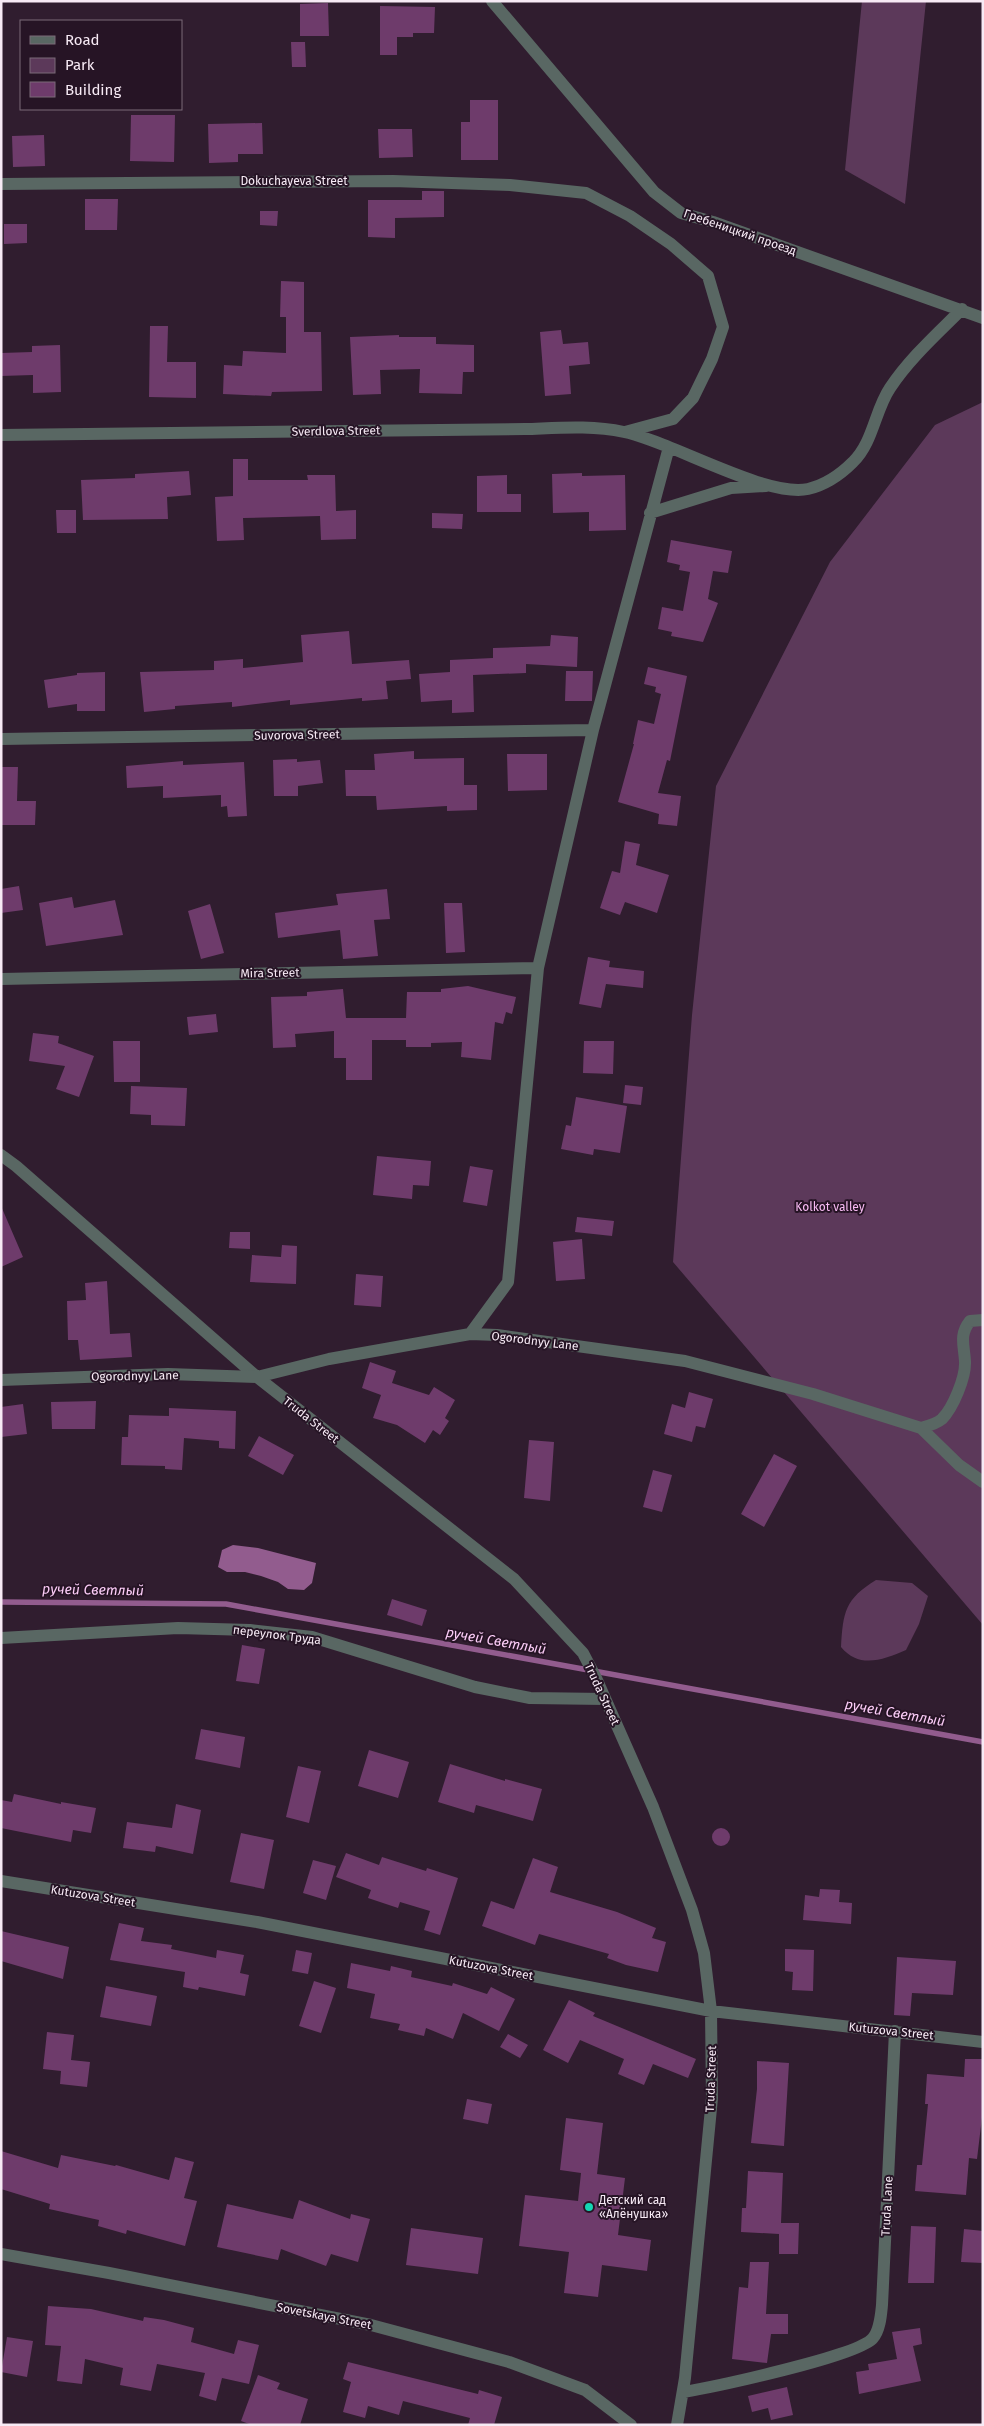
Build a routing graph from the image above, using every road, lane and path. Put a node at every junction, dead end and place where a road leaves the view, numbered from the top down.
1 (492, 1) edge
2 (1, 184) edge
3 (962, 309) junction
4 (983, 318) edge
5 (625, 432) junction
6 (1, 435) edge
7 (669, 447) junction
8 (777, 486) junction
9 (650, 514) junction
10 (593, 730) junction
11 (1, 739) edge
12 (538, 968) junction
13 (1, 979) edge
14 (1, 1155) edge
15 (983, 1320) edge
16 (470, 1334) junction
17 (257, 1377) junction
18 (1, 1380) edge
19 (921, 1428) junction
20 (983, 1482) edge
21 (1, 1638) edge
22 (605, 1699) junction
23 (1, 1881) edge
24 (711, 2011) junction
25 (895, 2031) junction
26 (983, 2042) edge
27 (1, 2254) edge
28 (683, 2392) junction
29 (631, 2425) edge
30 (677, 2425) edge

1 - 3 street, Гребеницкий проезд
2 - 5 street, Dokuchayeva Street
3 - 4 street, Гребеницкий проезд
3 - 8 street
5 - 6 street, Sverdlova Street
5 - 7 street, Sverdlova Street
7 - 8 street, Sverdlova Street
7 - 9 street
8 - 9 street
9 - 10 street
10 - 11 street, Suvorova Street
10 - 12 street
12 - 13 street, Mira Street
12 - 16 street
14 - 17 street, Truda Street
15 - 19 street
16 - 17 street, Ogorodnyy Lane
16 - 19 street, Ogorodnyy Lane
17 - 18 street, Ogorodnyy Lane
17 - 22 street, Truda Street
19 - 20 street
21 - 22 street, переулок Труда
22 - 24 street, Truda Street
23 - 24 street, Kutuzova Street
24 - 25 street, Kutuzova Street
24 - 28 street, Truda Street
25 - 26 street, Kutuzova Street
25 - 28 street, Truda Lane
27 - 29 street, Sovetskaya Street
28 - 30 street, Truda Street

